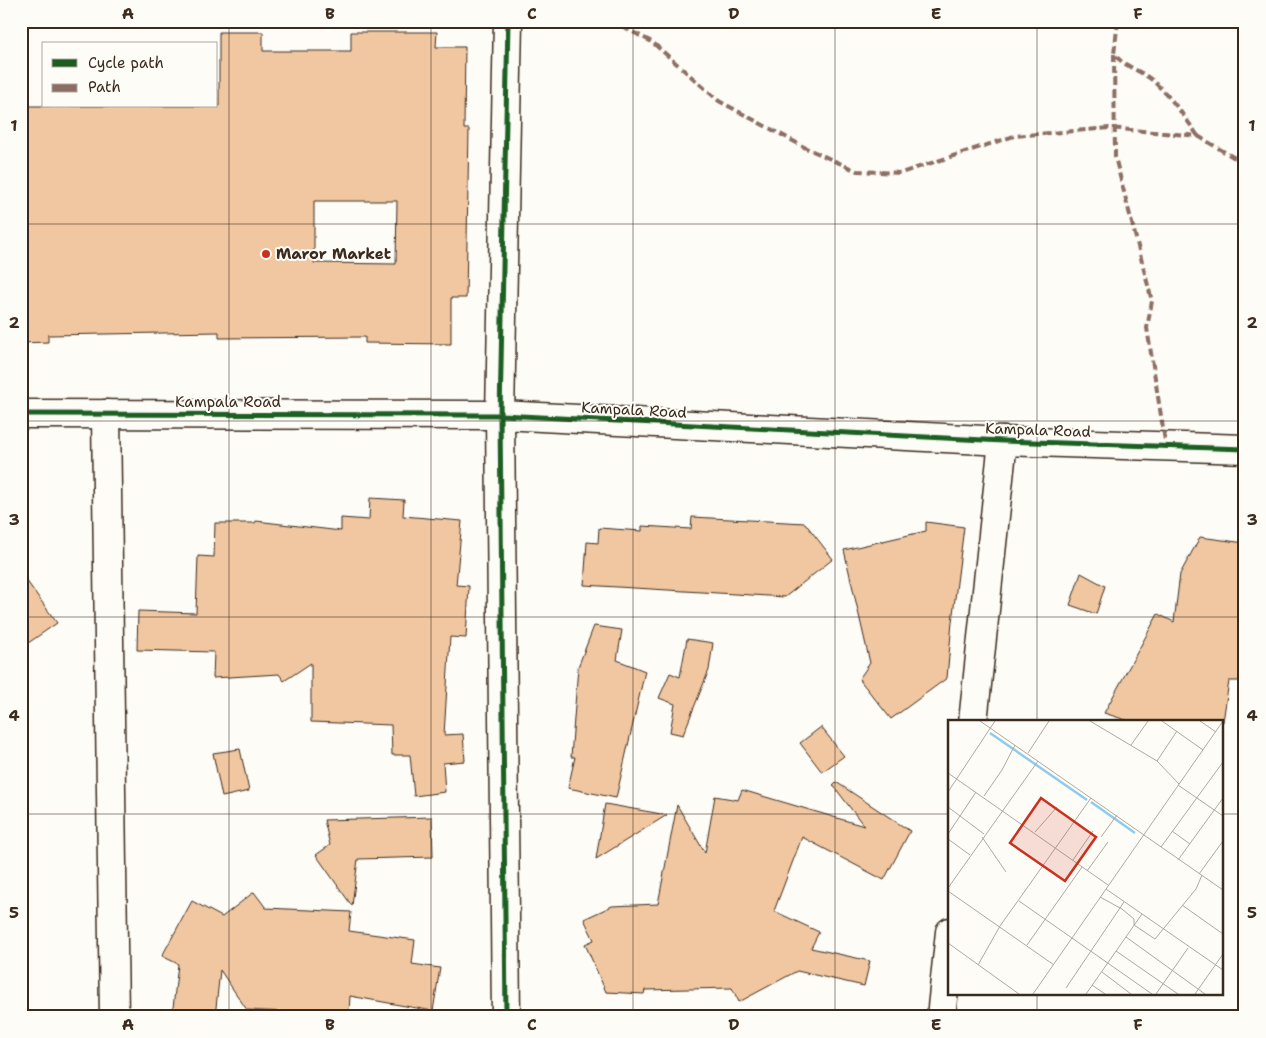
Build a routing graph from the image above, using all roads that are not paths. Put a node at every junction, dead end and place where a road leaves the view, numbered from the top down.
1 (508, 21) edge
2 (21, 414) edge
3 (106, 414) junction
4 (500, 415) junction
5 (1003, 442) junction
6 (1245, 449) edge
7 (972, 720) edge
8 (948, 949) edge
9 (114, 1017) edge
10 (506, 1017) edge
11 (940, 1017) edge

1 - 4 street
2 - 3 street, Kampala Road
3 - 4 street, Kampala Road
3 - 9 street
4 - 5 street, Kampala Road
4 - 10 street
5 - 6 street, Kampala Road
5 - 7 street
8 - 11 street

